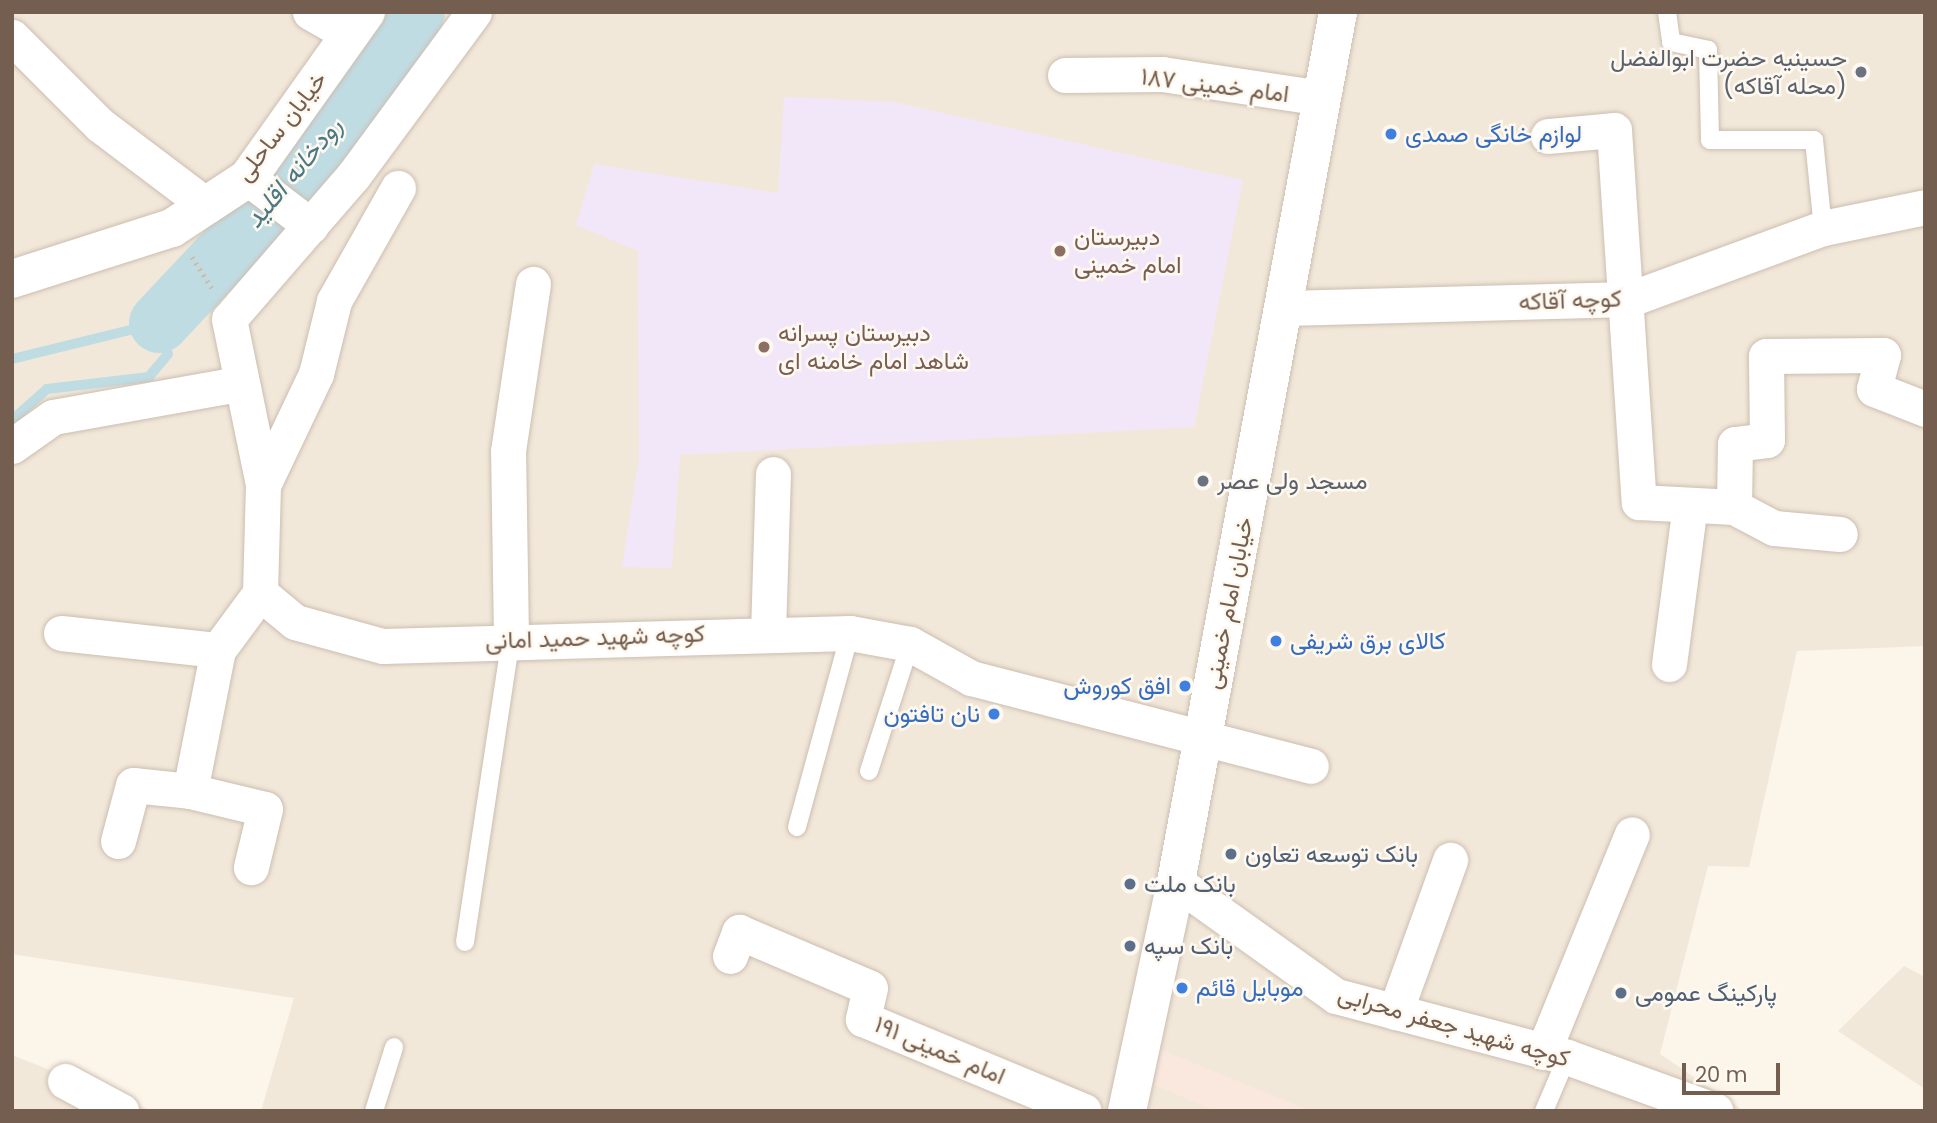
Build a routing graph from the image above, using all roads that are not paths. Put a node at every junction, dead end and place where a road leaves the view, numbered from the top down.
1 (310, 12) edge
2 (474, 12) edge
3 (1338, 12) edge
4 (1667, 12) edge
5 (358, 24) edge
6 (12, 37) edge
7 (1065, 75) dead end
8 (1322, 98) junction
9 (1548, 136) dead end
10 (257, 186) junction
11 (398, 188) dead end
12 (207, 206) junction
13 (1925, 207) edge
14 (306, 223) junction
15 (1823, 228) junction
16 (533, 284) dead end
17 (15, 286) edge
18 (1630, 299) junction
19 (1284, 308) junction
20 (238, 384) junction
21 (1925, 409) edge
22 (12, 446) edge
23 (773, 474) dead end
24 (263, 485) junction
25 (1690, 505) junction
26 (1734, 507) junction
27 (1840, 534) dead end
28 (260, 593) junction
29 (768, 632) junction
30 (61, 633) dead end
31 (849, 633) junction
32 (511, 638) junction
33 (910, 644) junction
34 (218, 650) junction
35 (1669, 664) dead end
36 (1203, 740) junction
37 (1311, 766) dead end
38 (869, 772) dead end
39 (190, 791) junction
40 (797, 827) dead end
41 (1632, 834) dead end
42 (118, 841) dead end
43 (1450, 860) dead end
44 (251, 867) dead end
45 (1176, 882) junction
46 (465, 942) dead end
47 (730, 956) dead end
48 (1395, 1012) junction
49 (394, 1046) dead end
50 (1555, 1055) junction
51 (65, 1081) dead end
52 (121, 1111) edge
53 (373, 1111) edge
54 (1084, 1111) edge
55 (1127, 1111) edge
56 (1544, 1111) edge
57 (1716, 1111) edge

1 - 5 street
2 - 14 street
3 - 8 main road, خیابان امام خمینی
4 - 15 lane
5 - 10 main road, خیابان ساحلی
6 - 12 street
7 - 8 street, امام خمینی ۱۸۷
8 - 19 main road, خیابان امام خمینی
9 - 18 street
10 - 12 main road, خیابان ساحلی
10 - 14 street
11 - 24 street
12 - 17 main road, خیابان ساحلی
13 - 15 street, کوچه آقاکه
14 - 20 street
15 - 18 street, کوچه آقاکه
16 - 32 street
18 - 19 street, کوچه آقاکه
18 - 25 street
19 - 36 main road, خیابان امام خمینی
20 - 22 street
20 - 24 street
21 - 26 street
23 - 29 street
24 - 28 street
25 - 26 street
25 - 35 street
26 - 27 street
28 - 32 street, کوچه شهید حمید امانی
28 - 34 street
29 - 31 street, کوچه شهید حمید امانی
29 - 32 street, کوچه شهید حمید امانی
30 - 34 street
31 - 33 street, کوچه شهید حمید امانی
31 - 40 lane
32 - 46 lane
33 - 36 street, کوچه شهید حمید امانی
33 - 38 lane
34 - 39 street
36 - 37 street, کوچه شهید حمید امانی
36 - 45 main road, خیابان امام خمینی
39 - 42 street
39 - 44 street
41 - 50 street
43 - 48 street
45 - 48 street, کوچه شهید جعفر محرابی
45 - 55 main road, خیابان امام خمینی
47 - 54 street, امام خمینی ۱۹۱
48 - 50 street, کوچه شهید جعفر محرابی
49 - 53 lane
50 - 56 lane
50 - 57 street, کوچه شهید جعفر محرابی
51 - 52 street

